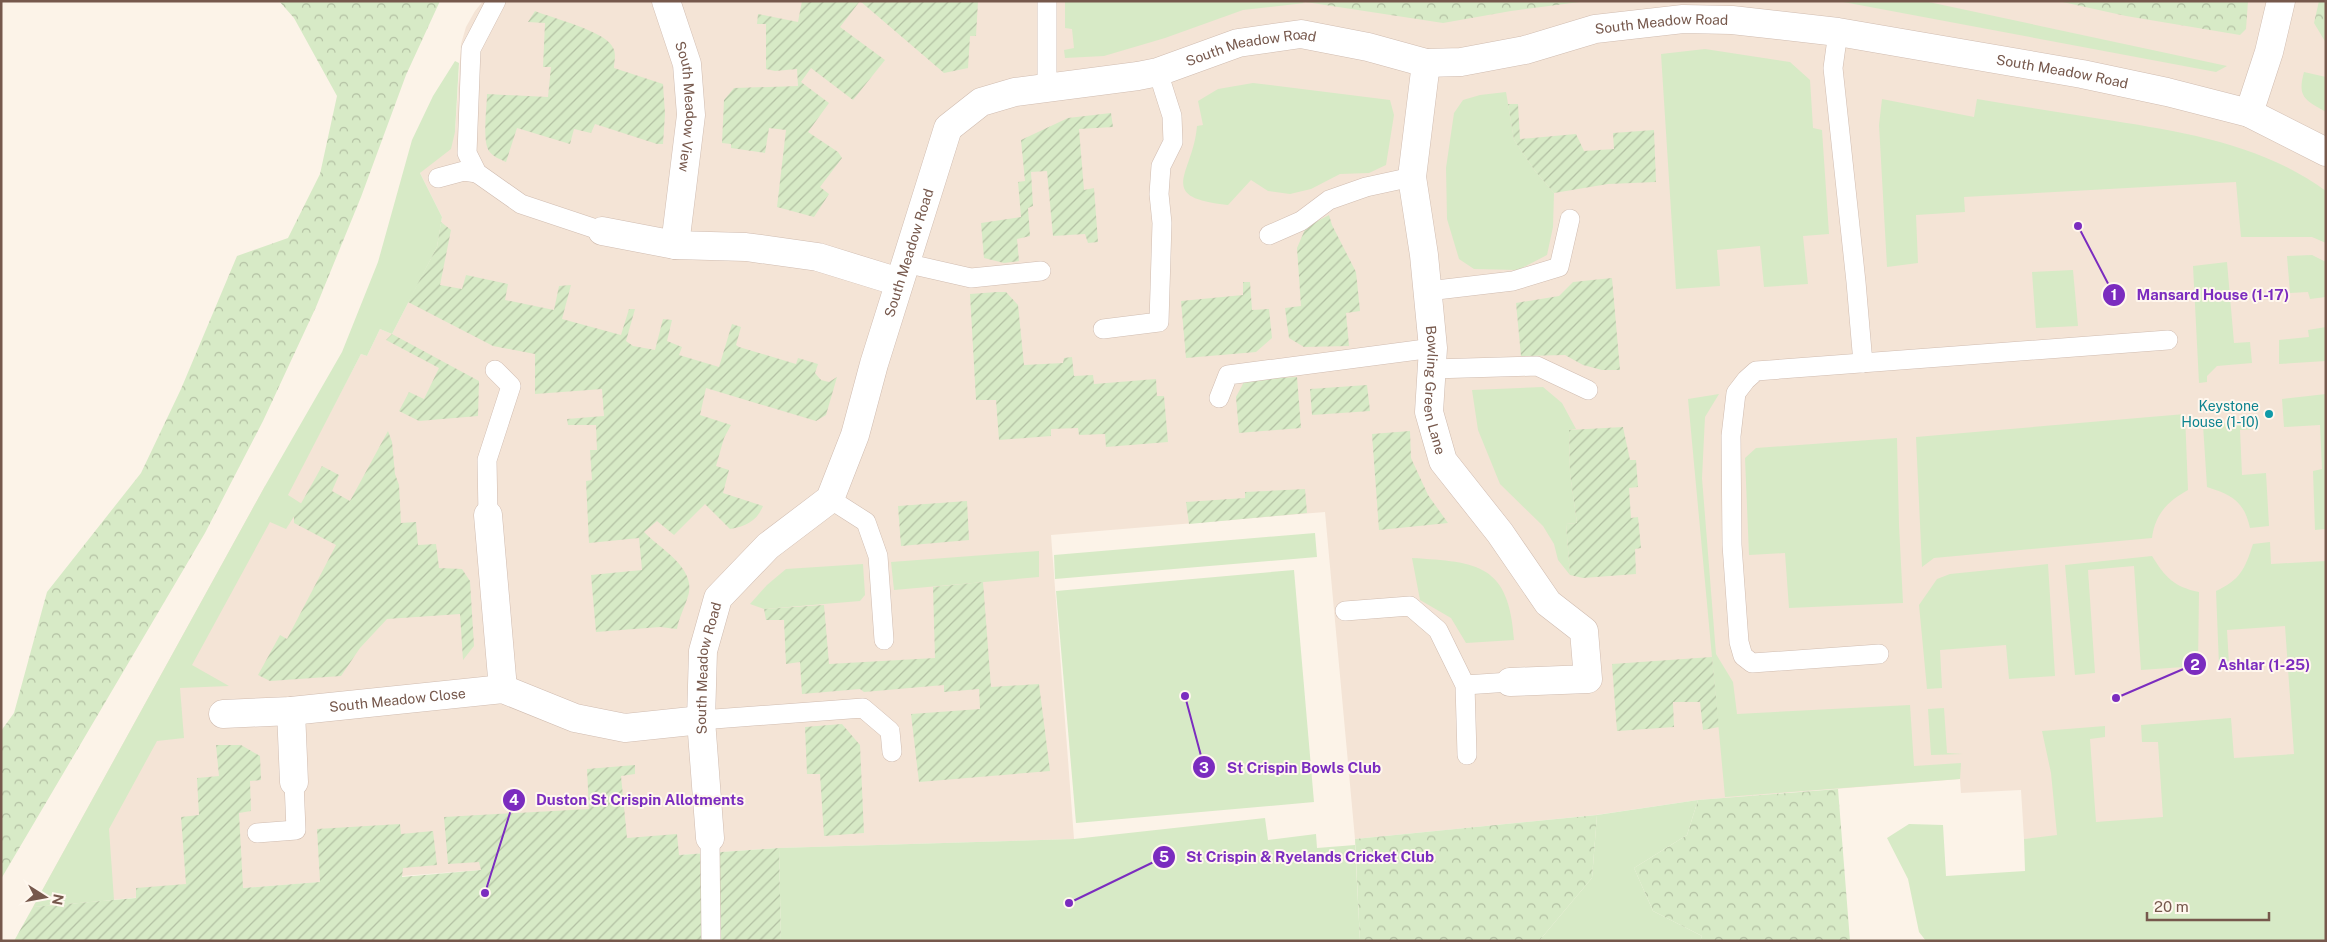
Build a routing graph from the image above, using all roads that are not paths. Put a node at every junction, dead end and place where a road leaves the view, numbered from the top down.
1 (496, 1) edge
2 (666, 1) edge
3 (1047, 1) edge
4 (2281, 1) edge
5 (1733, 11) edge
6 (1838, 32) junction
7 (1426, 63) junction
8 (1158, 72) junction
9 (1047, 87) junction
10 (2249, 113) junction
11 (2326, 152) edge
12 (477, 173) junction
13 (1412, 177) junction
14 (438, 178) dead end
15 (1570, 218) dead end
16 (602, 231) joint
17 (1268, 236) dead end
18 (675, 245) junction
19 (1041, 271) dead end
20 (902, 272) junction
21 (1428, 291) junction
22 (1103, 329) dead end
23 (2168, 340) dead end
24 (1433, 358) junction
25 (1863, 363) junction
26 (495, 370) dead end
27 (1588, 390) dead end
28 (1219, 398) dead end
29 (830, 499) junction
30 (488, 515) joint
31 (1345, 611) dead end
32 (884, 640) dead end
33 (1879, 654) dead end
34 (1510, 682) joint
35 (1464, 685) junction
36 (503, 689) junction
37 (291, 711) junction
38 (223, 714) dead end
39 (701, 720) junction
40 (892, 752) dead end
41 (1468, 755) dead end
42 (294, 782) joint
43 (256, 833) dead end
44 (710, 838) joint
45 (711, 941) edge

1 - 12 lane
2 - 18 street, South Meadow View
3 - 9 lane
4 - 10 street
5 - 6 street, South Meadow Road
5 - 7 street, South Meadow Road
6 - 10 street, South Meadow Road
6 - 25 lane
7 - 8 street, South Meadow Road
7 - 13 street, Bowling Green Lane
8 - 9 street, South Meadow Road
8 - 22 lane
9 - 20 street, South Meadow Road
10 - 11 street, South Meadow Road
12 - 14 lane
12 - 16 lane
13 - 17 lane
13 - 21 street, Bowling Green Lane
15 - 21 lane
16 - 18 street
18 - 20 street
19 - 20 lane
20 - 29 street, South Meadow Road
21 - 24 street, Bowling Green Lane
23 - 25 lane
24 - 27 lane
24 - 28 lane
24 - 34 street, Bowling Green Lane
25 - 33 lane
26 - 30 lane
29 - 32 lane
29 - 39 street, South Meadow Road
30 - 36 street
31 - 35 lane
34 - 35 lane
35 - 41 lane
36 - 37 street, South Meadow Close
36 - 39 street, South Meadow Close
37 - 38 street, South Meadow Close
37 - 42 street
39 - 40 lane
39 - 44 street, South Meadow Road
42 - 43 lane
44 - 45 lane

